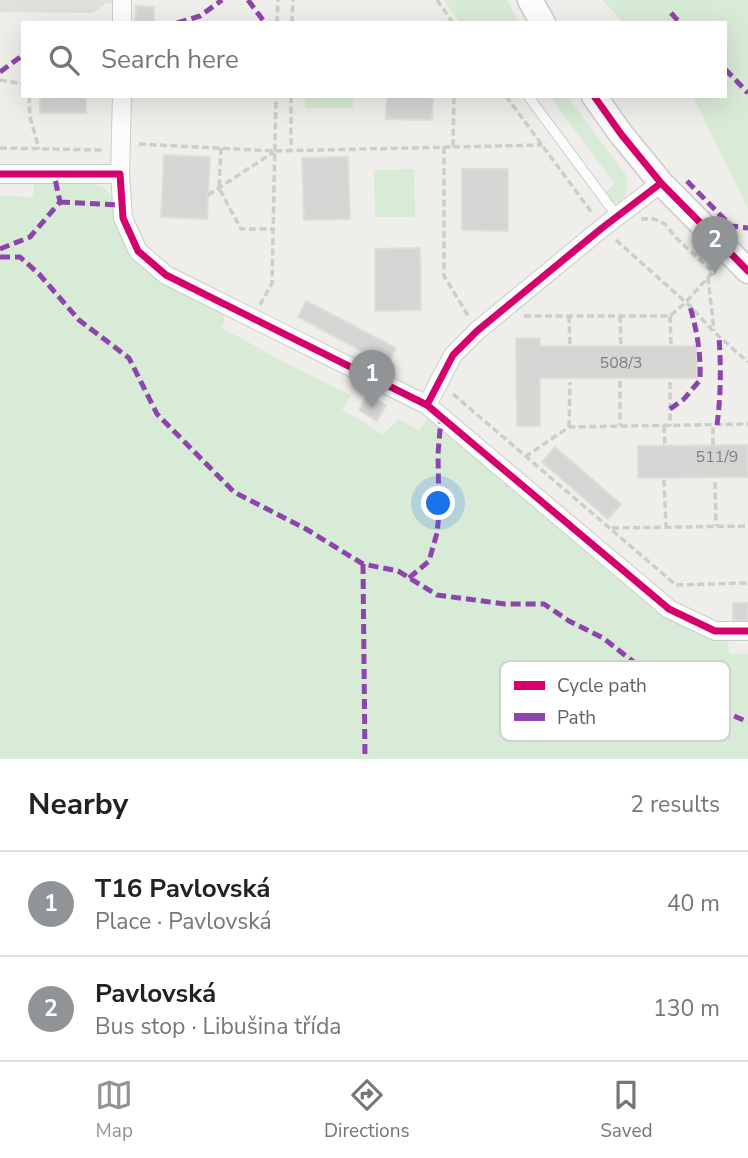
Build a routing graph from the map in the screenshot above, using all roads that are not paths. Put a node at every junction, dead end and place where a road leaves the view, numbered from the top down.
1 (530, 0) edge
2 (122, 4) dead end
3 (122, 21) edge
4 (542, 21) edge
5 (122, 98) edge
6 (529, 98) edge
7 (595, 98) edge
8 (0, 174) edge
9 (120, 174) junction
10 (661, 183) junction
11 (617, 216) junction
12 (748, 271) edge
13 (427, 405) junction
14 (748, 631) edge

1 - 4 street
2 - 3 street
5 - 9 street
6 - 11 lane
7 - 10 street
8 - 9 street
9 - 13 street
10 - 11 street
10 - 12 street
11 - 13 street
13 - 14 street

